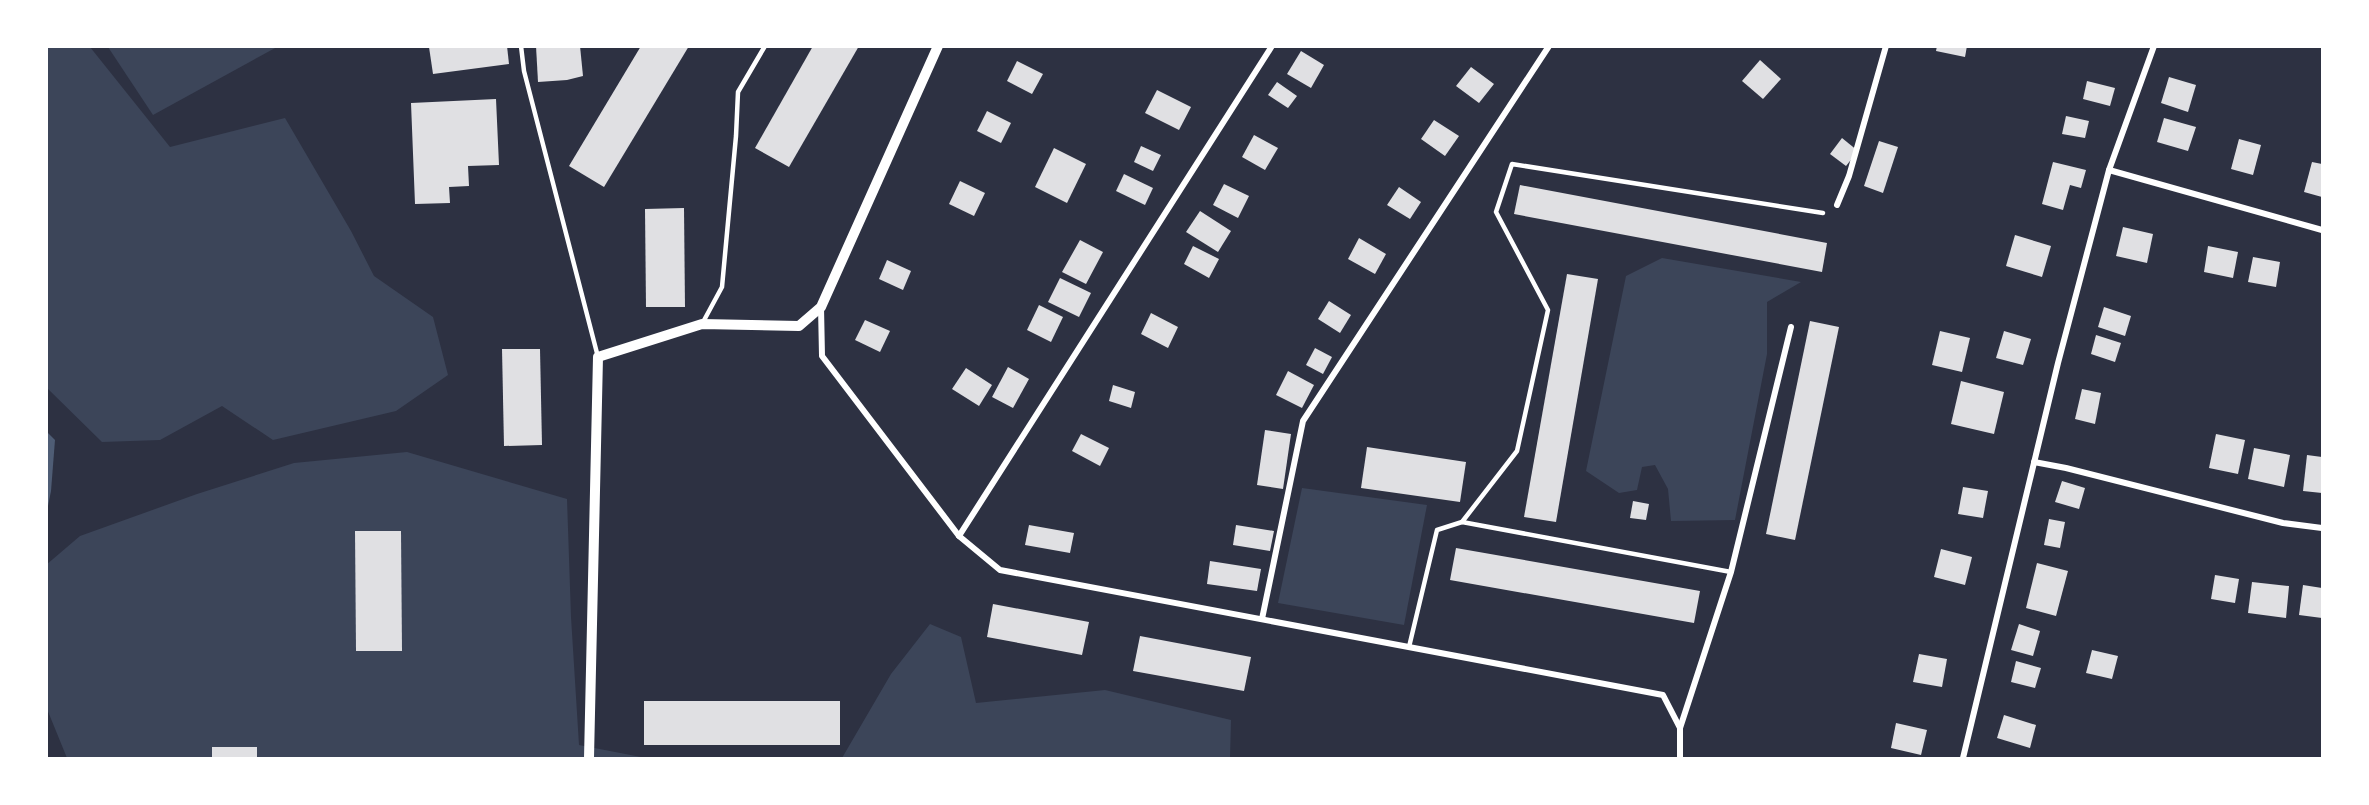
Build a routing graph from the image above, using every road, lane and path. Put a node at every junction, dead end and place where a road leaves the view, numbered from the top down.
1 (521, 46) edge
2 (765, 46) edge
3 (938, 46) edge
4 (1272, 46) edge
5 (1549, 46) edge
6 (1886, 46) edge
7 (2154, 46) edge
8 (2109, 170) junction
9 (1837, 205) dead end
10 (1823, 213) dead end
11 (2322, 230) edge
12 (821, 307) junction
13 (702, 324) junction
14 (1791, 327) dead end
15 (598, 357) junction
16 (2034, 462) junction
17 (1462, 522) junction
18 (2322, 528) edge
19 (959, 536) junction
20 (1731, 572) junction
21 (1262, 619) junction
22 (1409, 647) junction
23 (1680, 728) junction
24 (590, 759) edge
25 (1680, 759) edge
26 (1963, 759) edge

1 - 15 lane
2 - 13 lane
3 - 12 street
4 - 19 street
5 - 21 street
6 - 9 street
7 - 8 street
8 - 11 street
8 - 16 street
10 - 17 lane
12 - 13 street
12 - 19 street
13 - 15 street
14 - 20 street
15 - 24 street
16 - 18 street
16 - 26 street
17 - 20 lane
17 - 22 lane
19 - 21 street
20 - 23 street
21 - 22 street
22 - 23 street
23 - 25 street

